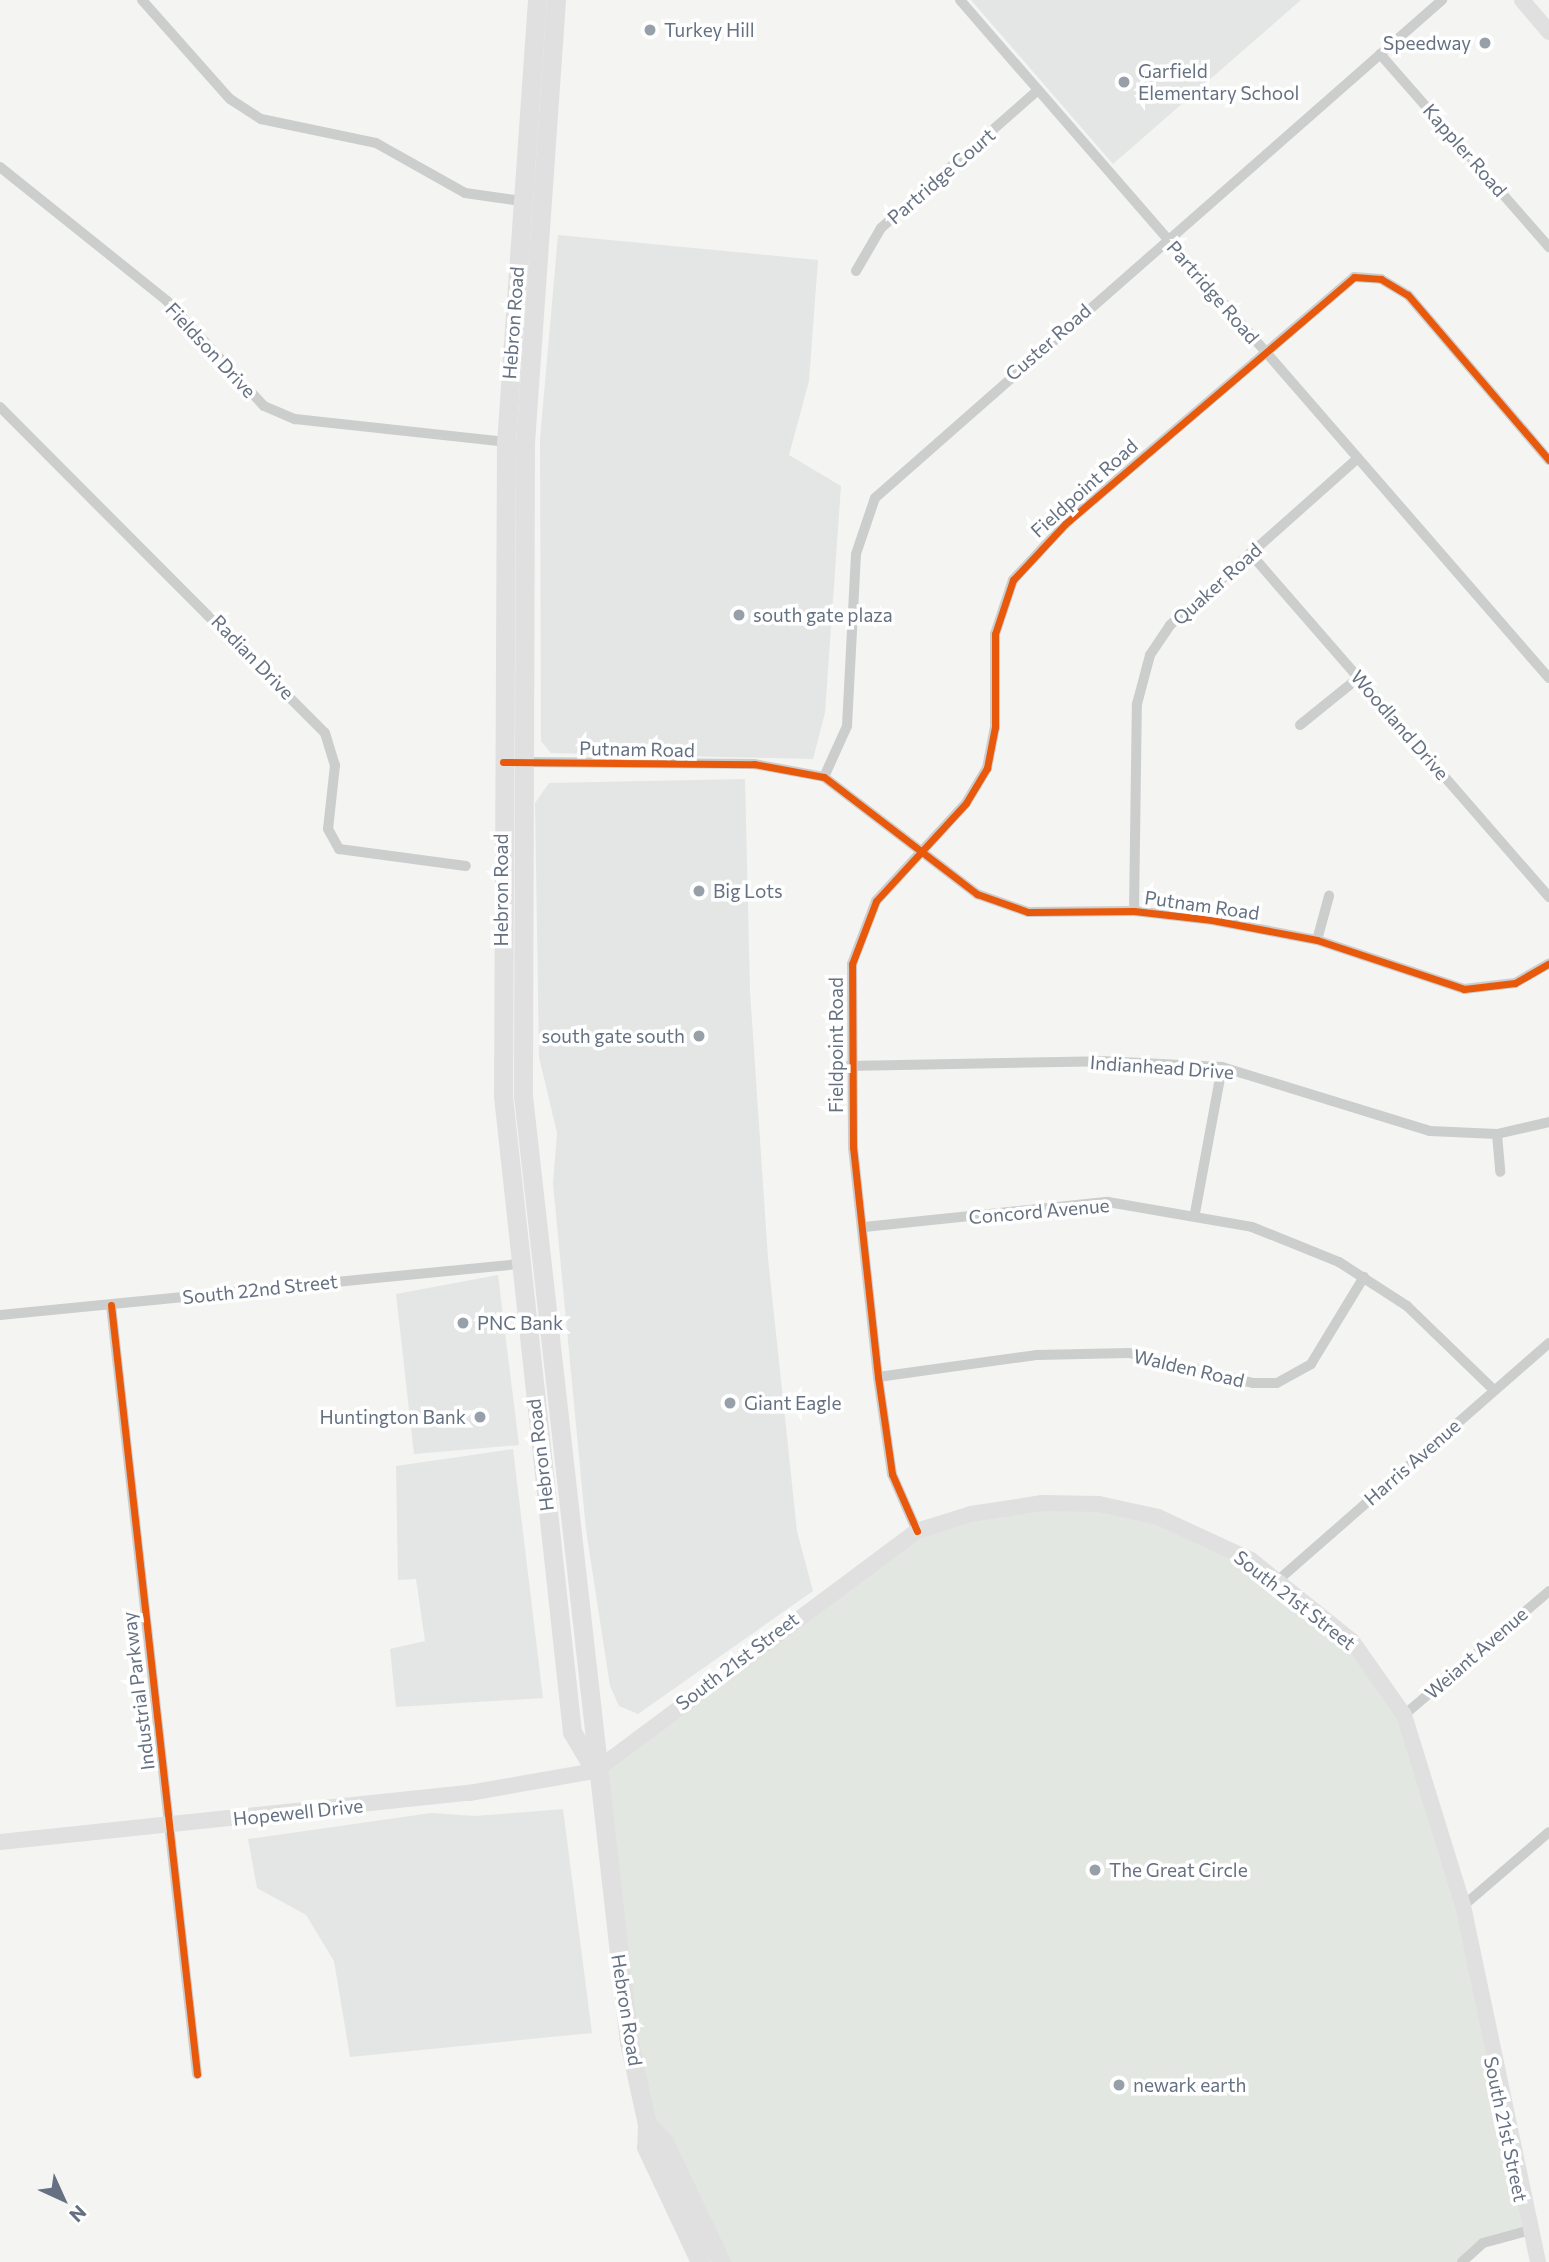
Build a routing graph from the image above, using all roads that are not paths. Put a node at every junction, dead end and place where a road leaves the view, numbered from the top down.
1 (142, 0) edge
2 (537, 0) edge
3 (556, 0) edge
4 (960, 0) edge
5 (1442, 0) edge
6 (1522, 0) edge
7 (1549, 32) edge
8 (1380, 54) junction
9 (1038, 90) junction
10 (0, 167) edge
11 (522, 201) junction
12 (1167, 238) junction
13 (1549, 247) edge
14 (856, 271) dead end
15 (1265, 351) junction
16 (0, 407) edge
17 (506, 442) junction
18 (1357, 458) junction
19 (1549, 460) edge
20 (1250, 553) junction
21 (1358, 678) junction
22 (1549, 678) edge
23 (1300, 725) dead end
24 (503, 762) junction
25 (523, 762) junction
26 (824, 777) junction
27 (919, 849) junction
28 (466, 866) dead end
29 (1329, 896) dead end
30 (1549, 897) edge
31 (1134, 911) junction
32 (1317, 940) junction
33 (1549, 963) edge
34 (848, 1066) junction
35 (1222, 1067) junction
36 (505, 1117) junction
37 (1549, 1122) edge
38 (1497, 1134) junction
39 (1500, 1171) dead end
40 (1195, 1213) junction
41 (864, 1227) junction
42 (540, 1254) junction
43 (519, 1264) junction
44 (1364, 1278) junction
45 (111, 1305) junction
46 (0, 1315) edge
47 (1549, 1343) edge
48 (552, 1370) junction
49 (878, 1377) junction
50 (1494, 1391) junction
51 (917, 1531) junction
52 (1276, 1582) junction
53 (1549, 1591) edge
54 (1404, 1716) junction
55 (595, 1771) junction
56 (170, 1827) junction
57 (1549, 1832) edge
58 (0, 1842) edge
59 (1463, 1906) junction
60 (197, 2074) dead end
61 (648, 2124) junction
62 (1527, 2231) junction
63 (700, 2262) edge
64 (721, 2262) edge
65 (1462, 2262) edge
66 (1538, 2262) edge

1 - 11 street
2 - 11 highway, Hebron Road
3 - 25 highway, Hebron Road
4 - 9 street, Partridge Road
5 - 8 street, Custer Road
6 - 7 main road
8 - 12 street, Custer Road
8 - 13 street, Kappler Road
9 - 12 street, Partridge Road
9 - 14 street, Partridge Court
10 - 17 street, Fieldson Drive
11 - 17 highway, Hebron Road
12 - 15 street, Partridge Road
12 - 26 street, Custer Road
15 - 18 street, Partridge Road
15 - 19 street, Fieldpoint Road
15 - 27 street, Fieldpoint Road
16 - 28 street, Radian Drive
17 - 24 highway, Hebron Road
18 - 20 street, Quaker Road
18 - 22 street, Partridge Road
20 - 21 street, Woodland Drive
20 - 31 street, Quaker Road
21 - 23 street
21 - 30 street, Woodland Drive
24 - 25 street, Putnam Road
24 - 36 highway, Hebron Road
25 - 26 street, Putnam Road
25 - 42 highway, Hebron Road
26 - 27 street, Putnam Road
27 - 31 street, Putnam Road
27 - 34 street, Fieldpoint Road
29 - 32 street
31 - 32 street, Putnam Road
32 - 33 street, Putnam Road
34 - 35 street, Indianhead Drive
34 - 41 street, Fieldpoint Road
35 - 38 street, Indianhead Drive
35 - 40 street
36 - 42 highway
36 - 43 highway, Hebron Road
37 - 38 street, Indianhead Drive
38 - 39 street
40 - 41 street, Concord Avenue
40 - 44 street, Concord Avenue
41 - 49 street, Fieldpoint Road
42 - 48 highway, Hebron Road
43 - 45 street, South 22nd Street
43 - 48 highway
43 - 55 highway, Hebron Road
44 - 49 street, Walden Road
44 - 50 street, Concord Avenue
45 - 46 street, South 22nd Street
45 - 56 street, Industrial Parkway
47 - 50 street, Harris Avenue
48 - 55 highway, Hebron Road
49 - 51 street, Fieldpoint Road
50 - 52 street, Harris Avenue
51 - 52 main road, South 21st Street
51 - 55 main road, South 21st Street
52 - 54 main road, South 21st Street
53 - 54 street, Weiant Avenue
54 - 59 main road, South 21st Street
55 - 56 main road, Hopewell Drive
55 - 61 highway, Hebron Road
56 - 58 main road, Hopewell Drive
56 - 60 street, Industrial Parkway
57 - 59 street
59 - 62 main road, South 21st Street
61 - 63 highway, Hebron Road
61 - 64 highway, Hebron Road
62 - 65 street
62 - 66 main road, South 21st Street

